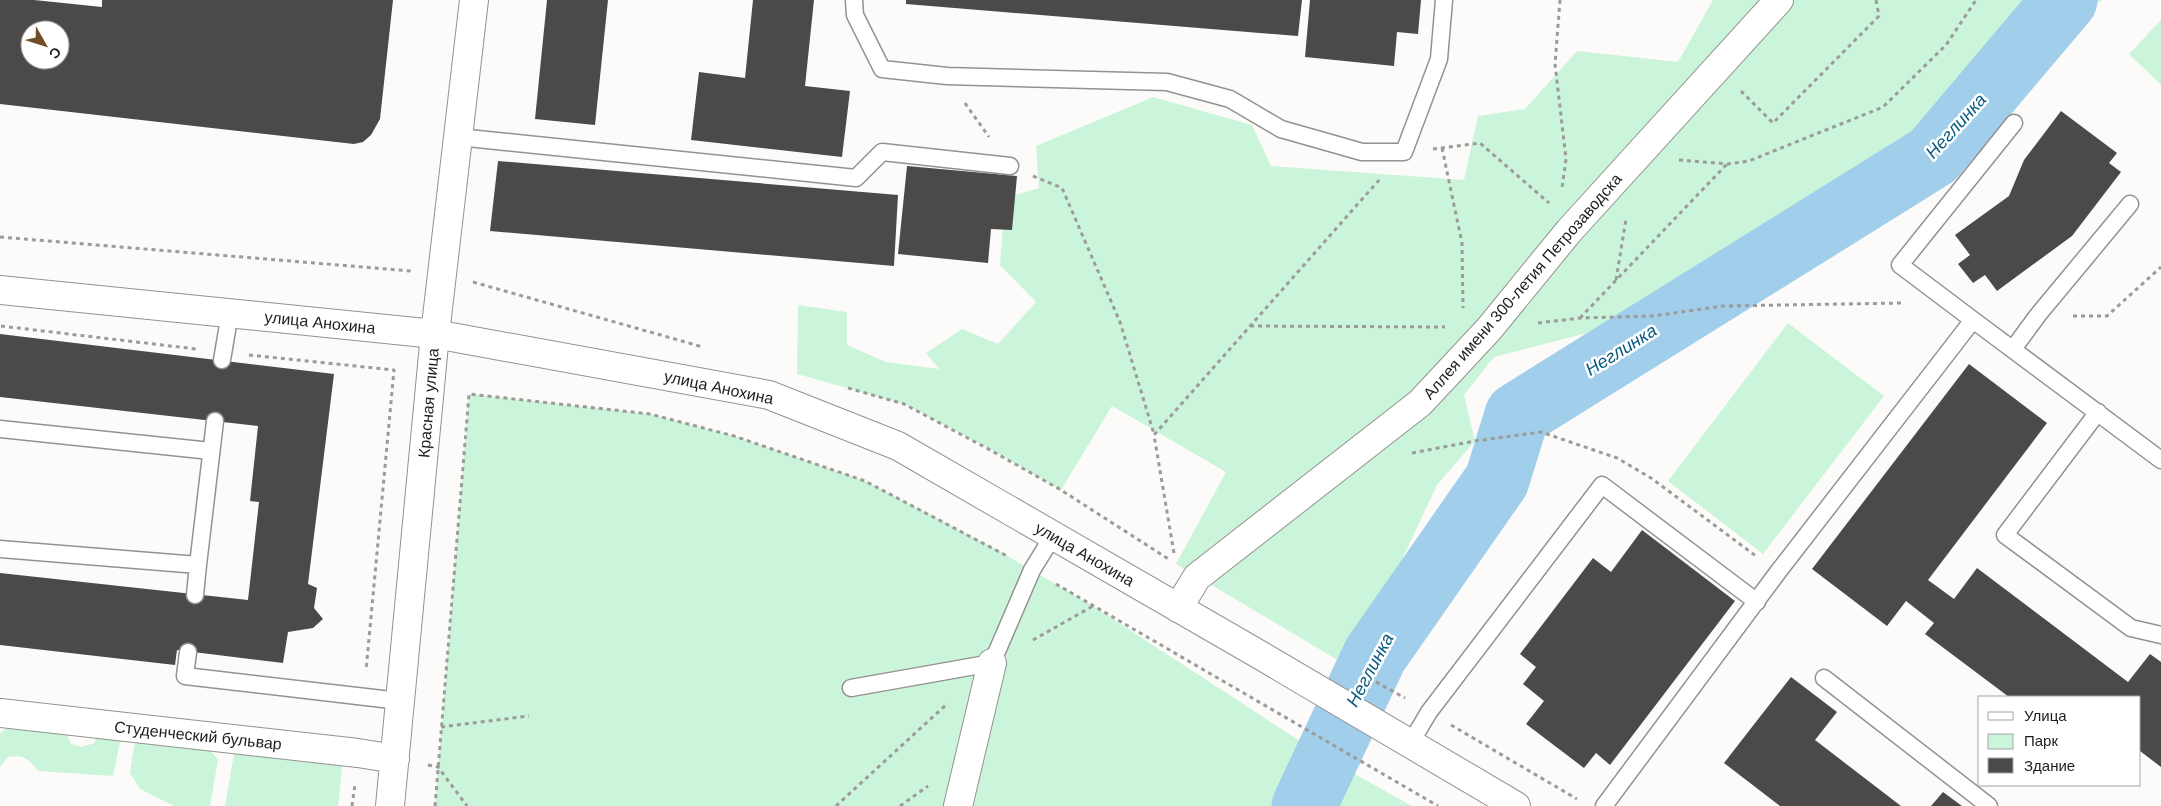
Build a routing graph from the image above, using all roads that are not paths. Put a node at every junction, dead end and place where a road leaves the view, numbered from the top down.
1 (474, 0) edge
2 (854, 0) edge
3 (1444, 0) edge
4 (1779, 0) edge
5 (2014, 123) dead end
6 (458, 136) junction
7 (1010, 166) road end
8 (2130, 204) dead end
9 (0, 290) edge
10 (230, 313) junction
11 (1974, 320) junction
12 (435, 334) junction
13 (2013, 349) junction
14 (222, 356) road end
15 (2098, 412) junction
16 (215, 421) dead end
17 (0, 429) edge
18 (211, 451) junction
19 (2161, 460) edge
20 (1053, 536) junction
21 (0, 549) edge
22 (198, 565) junction
23 (194, 595) dead end
24 (1757, 602) junction
25 (1178, 608) junction
26 (2161, 635) edge
27 (188, 652) dead end
28 (992, 663) junction
29 (1824, 678) dead end
30 (851, 688) dead end
31 (400, 701) junction
32 (0, 713) edge
33 (1400, 737) junction
34 (395, 759) junction
35 (390, 806) edge
36 (958, 806) edge
37 (1516, 806) edge
38 (1604, 806) edge
39 (1989, 806) edge

1 - 6 street, Красная улица
2 - 3 lane
4 - 25 street, Аллея имени 300-летия Петрозаводска
5 - 11 lane
6 - 7 lane
6 - 12 street, Красная улица
8 - 13 lane
9 - 10 street, улица Анохина
10 - 12 street, улица Анохина
10 - 14 lane
11 - 13 lane
11 - 24 lane
12 - 20 street, улица Анохина
12 - 31 street, Красная улица
13 - 15 lane
15 - 19 lane
15 - 26 lane
16 - 18 lane
17 - 18 lane
18 - 22 lane
20 - 25 street, улица Анохина
20 - 28 lane
21 - 22 lane
22 - 23 lane
24 - 33 lane
24 - 38 lane
25 - 33 street, улица Анохина
27 - 31 lane
28 - 30 lane
28 - 36 street
29 - 39 lane
31 - 34 street, Красная улица
32 - 34 street, Студенческий бульвар
33 - 37 street, улица Анохина
34 - 35 street, Красная улица

